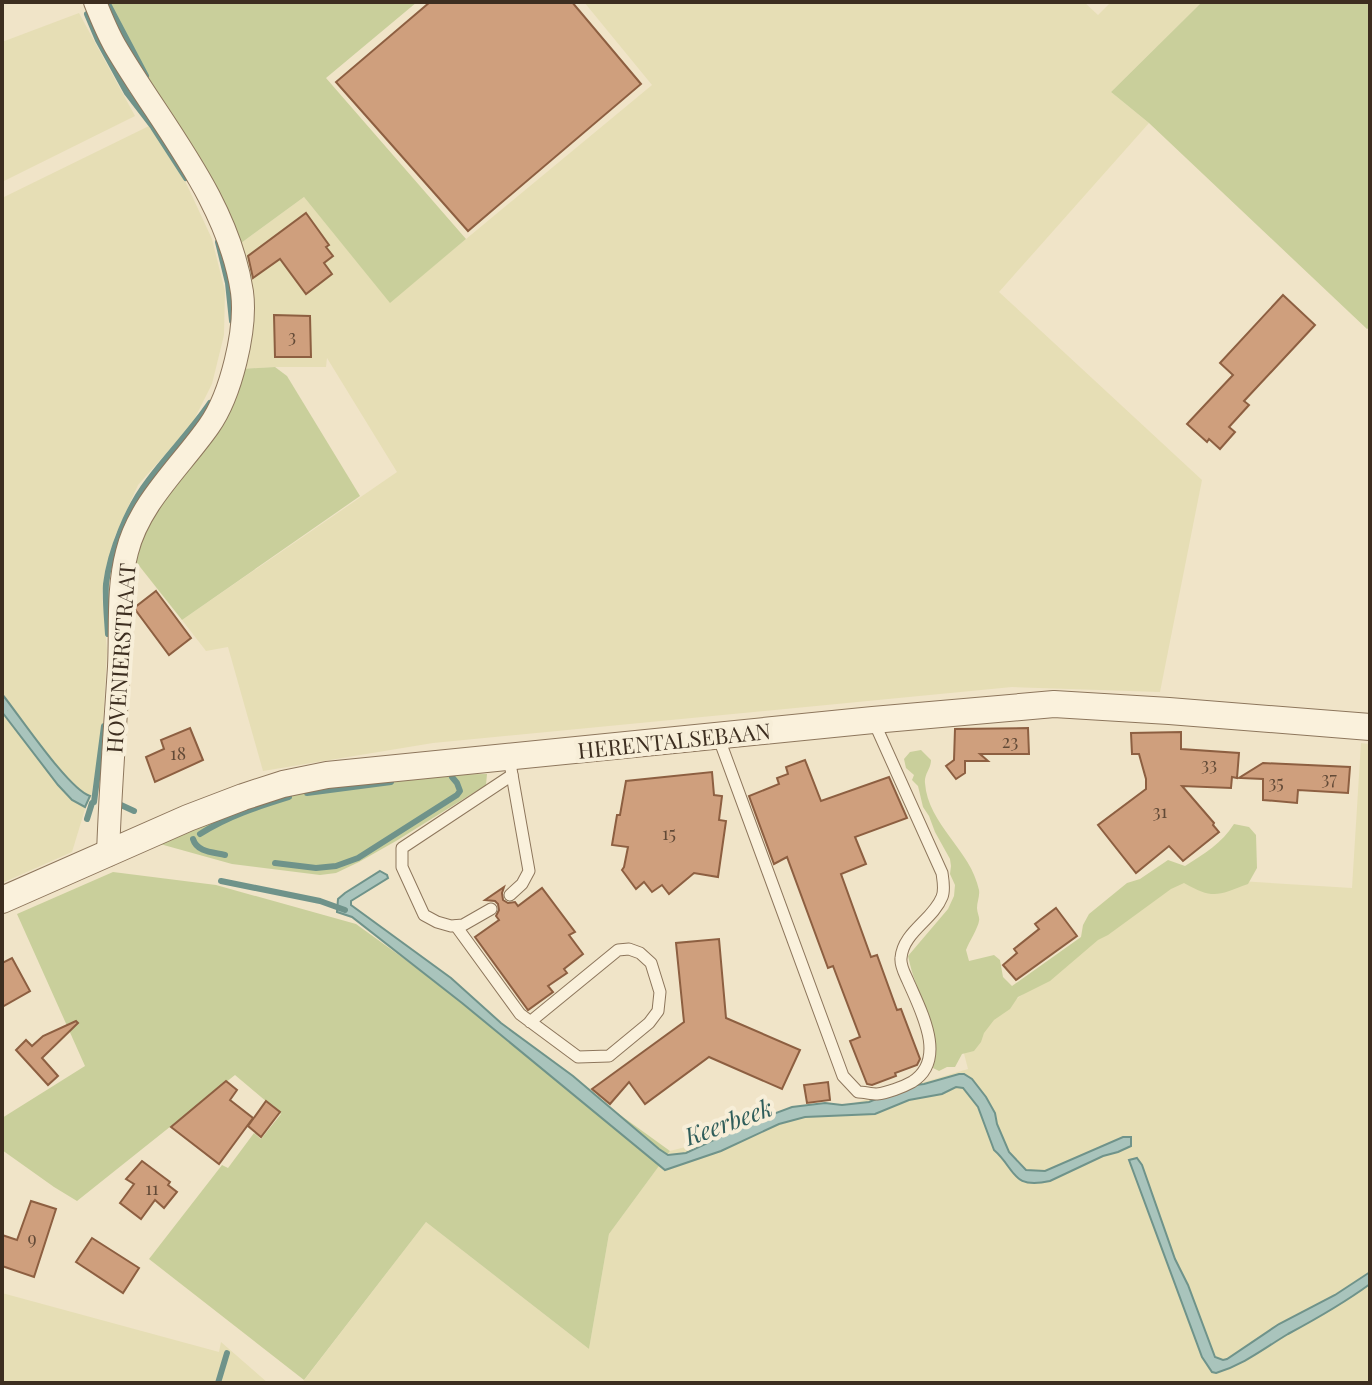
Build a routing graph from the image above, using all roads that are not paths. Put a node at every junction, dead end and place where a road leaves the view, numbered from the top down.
1 (95, 2) edge
2 (873, 720) junction
3 (1370, 727) edge
4 (717, 735) junction
5 (510, 766) junction
6 (108, 855) junction
7 (510, 895) dead end
8 (2, 900) edge
9 (491, 909) dead end
10 (456, 926) junction
11 (530, 1022) junction

1 - 6 street, HOVENIERSTRAAT
2 - 3 street, HERENTALSEBAAN
2 - 4 street, HERENTALSEBAAN
2 - 4 lane
4 - 5 street, HERENTALSEBAAN
5 - 6 street, HERENTALSEBAAN
5 - 7 lane
5 - 10 lane
6 - 8 street, HERENTALSEBAAN
9 - 10 lane
10 - 11 lane
11 - 11 lane

